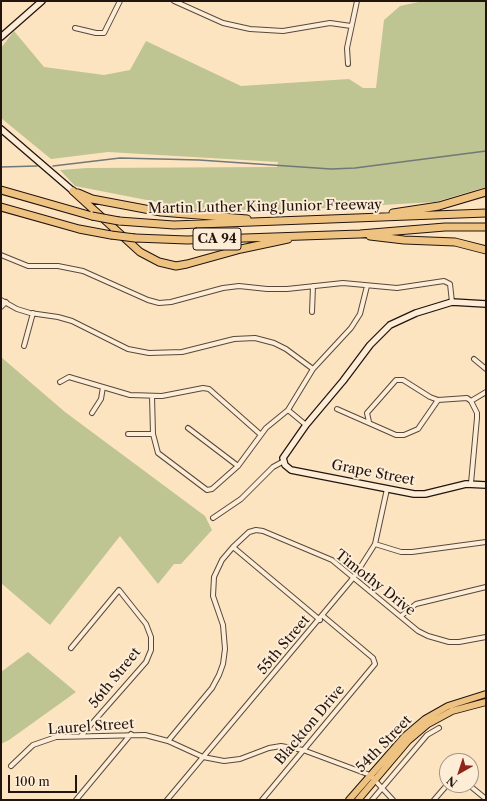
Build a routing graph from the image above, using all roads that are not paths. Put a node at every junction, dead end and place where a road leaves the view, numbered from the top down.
1 (42, 1) edge
2 (120, 1) edge
3 (174, 1) edge
4 (357, 1) edge
5 (351, 26) junction
6 (75, 28) dead end
7 (1, 37) edge
8 (348, 64) dead end
9 (1, 129) edge
10 (1, 190) edge
11 (72, 191) junction
12 (486, 192) edge
13 (1, 207) edge
14 (486, 213) edge
15 (360, 218) junction
16 (270, 221) junction
17 (486, 227) edge
18 (360, 234) junction
19 (299, 236) junction
20 (486, 250) edge
21 (1, 255) edge
22 (313, 286) junction
23 (367, 286) junction
24 (1, 300) edge
25 (6, 302) junction
26 (452, 302) junction
27 (486, 304) edge
28 (1, 307) edge
29 (312, 312) dead end
30 (33, 313) junction
31 (24, 346) dead end
32 (474, 359) dead end
33 (313, 369) junction
34 (486, 369) edge
35 (60, 382) dead end
36 (103, 387) junction
37 (486, 392) edge
38 (152, 396) junction
39 (438, 400) junction
40 (471, 401) junction
41 (337, 409) dead end
42 (288, 410) junction
43 (92, 413) dead end
44 (369, 422) junction
45 (306, 425) junction
46 (188, 428) dead end
47 (128, 434) dead end
48 (153, 434) junction
49 (260, 434) junction
50 (284, 461) junction
51 (238, 466) junction
52 (471, 483) junction
53 (486, 485) edge
54 (387, 489) junction
55 (213, 518) dead end
56 (486, 542) edge
57 (375, 544) junction
58 (234, 547) junction
59 (354, 577) junction
60 (486, 587) edge
61 (401, 616) junction
62 (321, 618) junction
63 (486, 638) edge
64 (71, 648) dead end
65 (486, 694) edge
66 (486, 702) edge
67 (439, 728) dead end
68 (131, 734) junction
69 (81, 736) junction
70 (168, 741) junction
71 (303, 750) junction
72 (203, 757) junction
73 (11, 766) dead end
74 (370, 775) junction
75 (375, 780) junction
76 (382, 787) junction
77 (76, 800) edge
78 (167, 800) edge
79 (262, 800) edge
80 (349, 800) edge
81 (358, 800) edge
82 (372, 800) edge
83 (393, 800) edge

1 - 7 street
2 - 6 street
3 - 5 street
4 - 5 street
5 - 8 street
9 - 11 street
10 - 16 highway, Martin Luther King Junior Freeway / CA 94, bridge
11 - 16 highway
11 - 19 highway
12 - 15 highway
13 - 19 highway, Martin Luther King Junior Freeway / CA 94, bridge
14 - 15 highway, Martin Luther King Junior Freeway / CA 94
15 - 16 highway, Martin Luther King Junior Freeway / CA 94
17 - 18 highway, Martin Luther King Junior Freeway / CA 94
18 - 19 highway, Martin Luther King Junior Freeway / CA 94
18 - 20 highway
21 - 22 street
22 - 23 street
22 - 29 street
23 - 26 street
23 - 33 street
24 - 25 street
25 - 28 street
25 - 30 street
26 - 27 street
26 - 45 street
30 - 31 street
30 - 33 street
32 - 34 street
33 - 42 street
35 - 36 street
36 - 38 street
36 - 43 street
37 - 40 street
38 - 48 street
38 - 49 street
39 - 40 street
39 - 44 street
39 - 44 street
40 - 52 street
41 - 44 street
42 - 45 street
42 - 49 street
45 - 50 street
46 - 51 street
47 - 48 street
48 - 51 street
49 - 51 street
50 - 54 street, Grape Street
50 - 55 street
52 - 53 street, Grape Street
52 - 54 street, Grape Street
54 - 57 street, 55th Street
56 - 57 street
57 - 59 street, 55th Street
58 - 59 street, Timothy Drive
58 - 62 street
58 - 70 street, Timothy Drive
59 - 61 street, Timothy Drive
59 - 62 street, 55th Street
60 - 61 street
61 - 63 street, Timothy Drive
62 - 71 street, Blackton Drive
62 - 72 street, 55th Street
64 - 69 street, 56th Street
65 - 74 main road, 54th Street
66 - 75 main road, 54th Street
67 - 76 street
68 - 69 street, Laurel Street
68 - 70 street, Laurel Street
68 - 77 street
69 - 73 street, Laurel Street
70 - 72 street, Laurel Street
71 - 72 street, Laurel Street
71 - 74 street, Laurel Street
71 - 79 street, Blackton Drive
72 - 78 street, 55th Street
74 - 75 street, Laurel Street
74 - 80 main road, 54th Street
75 - 76 street, Laurel Street
75 - 81 main road, 54th Street
76 - 82 street
76 - 83 street, Laurel Street

